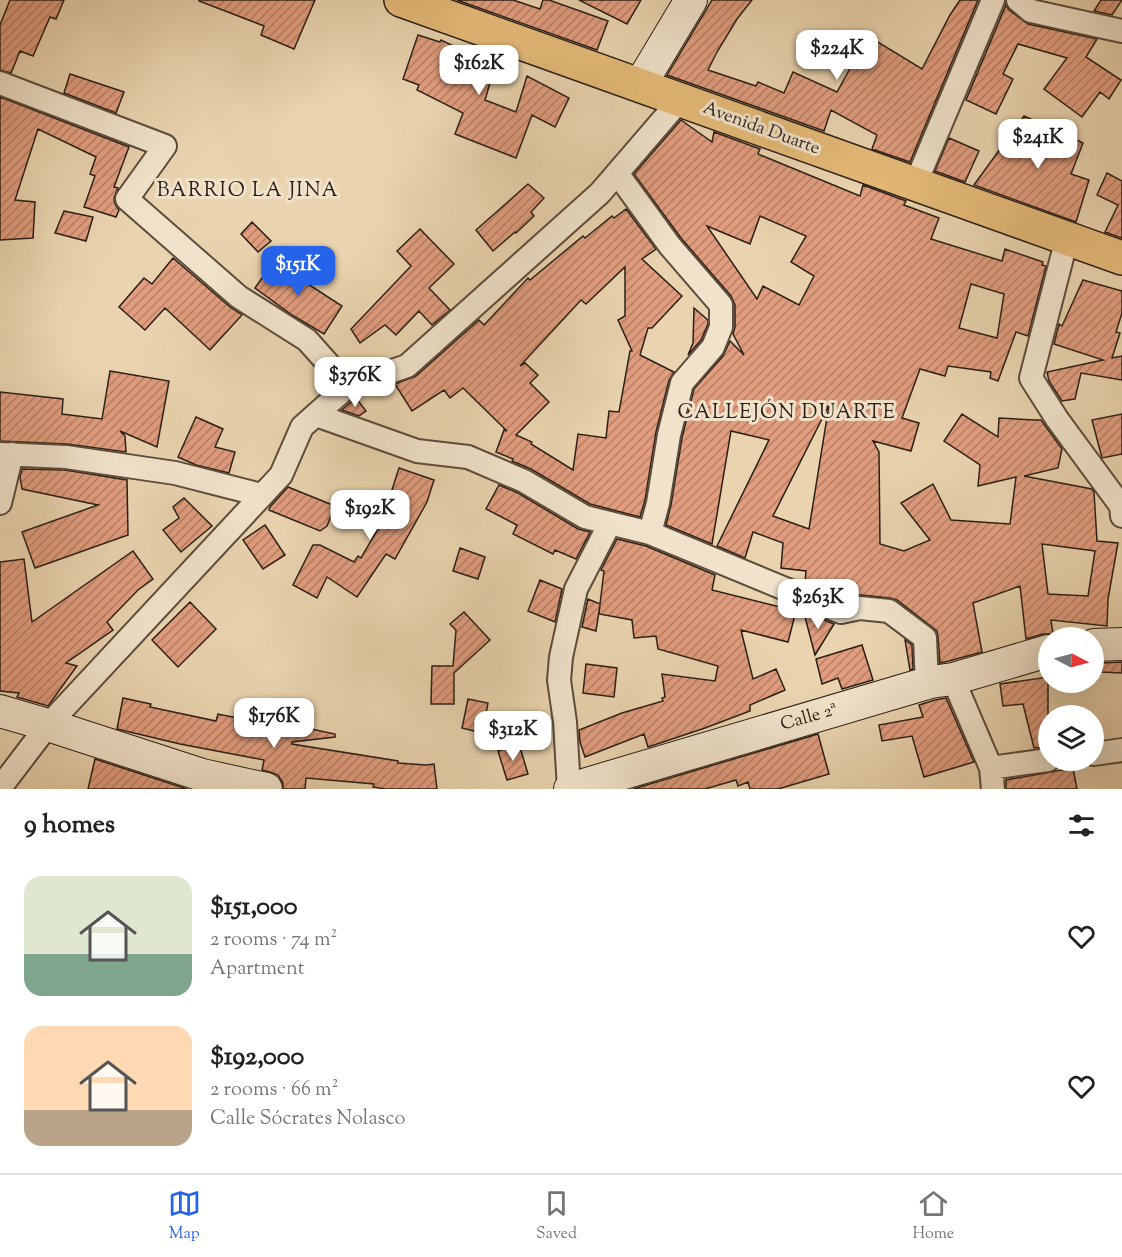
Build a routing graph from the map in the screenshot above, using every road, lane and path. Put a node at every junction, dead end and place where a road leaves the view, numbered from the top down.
1 (401, 0) edge
2 (691, 0) edge
3 (993, 0) edge
4 (1018, 0) edge
5 (1122, 31) edge
6 (0, 83) edge
7 (640, 85) junction
8 (680, 100) junction
9 (618, 172) junction
10 (915, 184) junction
11 (1067, 238) junction
12 (1122, 258) edge
13 (348, 386) junction
14 (316, 415) junction
15 (6, 454) edge
16 (261, 495) junction
17 (0, 503) edge
18 (1122, 516) edge
19 (609, 523) junction
20 (650, 533) junction
21 (1122, 644) edge
22 (1104, 645) edge
23 (1038, 654) edge
24 (940, 681) junction
25 (0, 711) edge
26 (48, 725) junction
27 (1122, 750) edge
28 (1104, 753) edge
29 (1038, 763) edge
30 (992, 779) edge
31 (0, 788) edge
32 (266, 789) edge
33 (570, 789) edge

1 - 7 main road, Avenida Duarte
2 - 7 main road
3 - 10 street
4 - 5 street
6 - 13 street
7 - 8 main road, Avenida Duarte
8 - 9 street
8 - 10 main road, Avenida Duarte
9 - 13 street
9 - 20 street
10 - 11 main road, Avenida Duarte
11 - 12 main road, Avenida Duarte
11 - 18 street
13 - 14 street
14 - 16 street
14 - 19 street
15 - 16 street
15 - 17 street
16 - 26 street
19 - 20 street
19 - 33 street
20 - 24 street
21 - 22 main road
23 - 24 main road, Calle 2ª
24 - 30 street
24 - 33 main road, Calle 2ª
25 - 26 main road
26 - 31 street
26 - 32 main road
27 - 28 street
29 - 30 street

